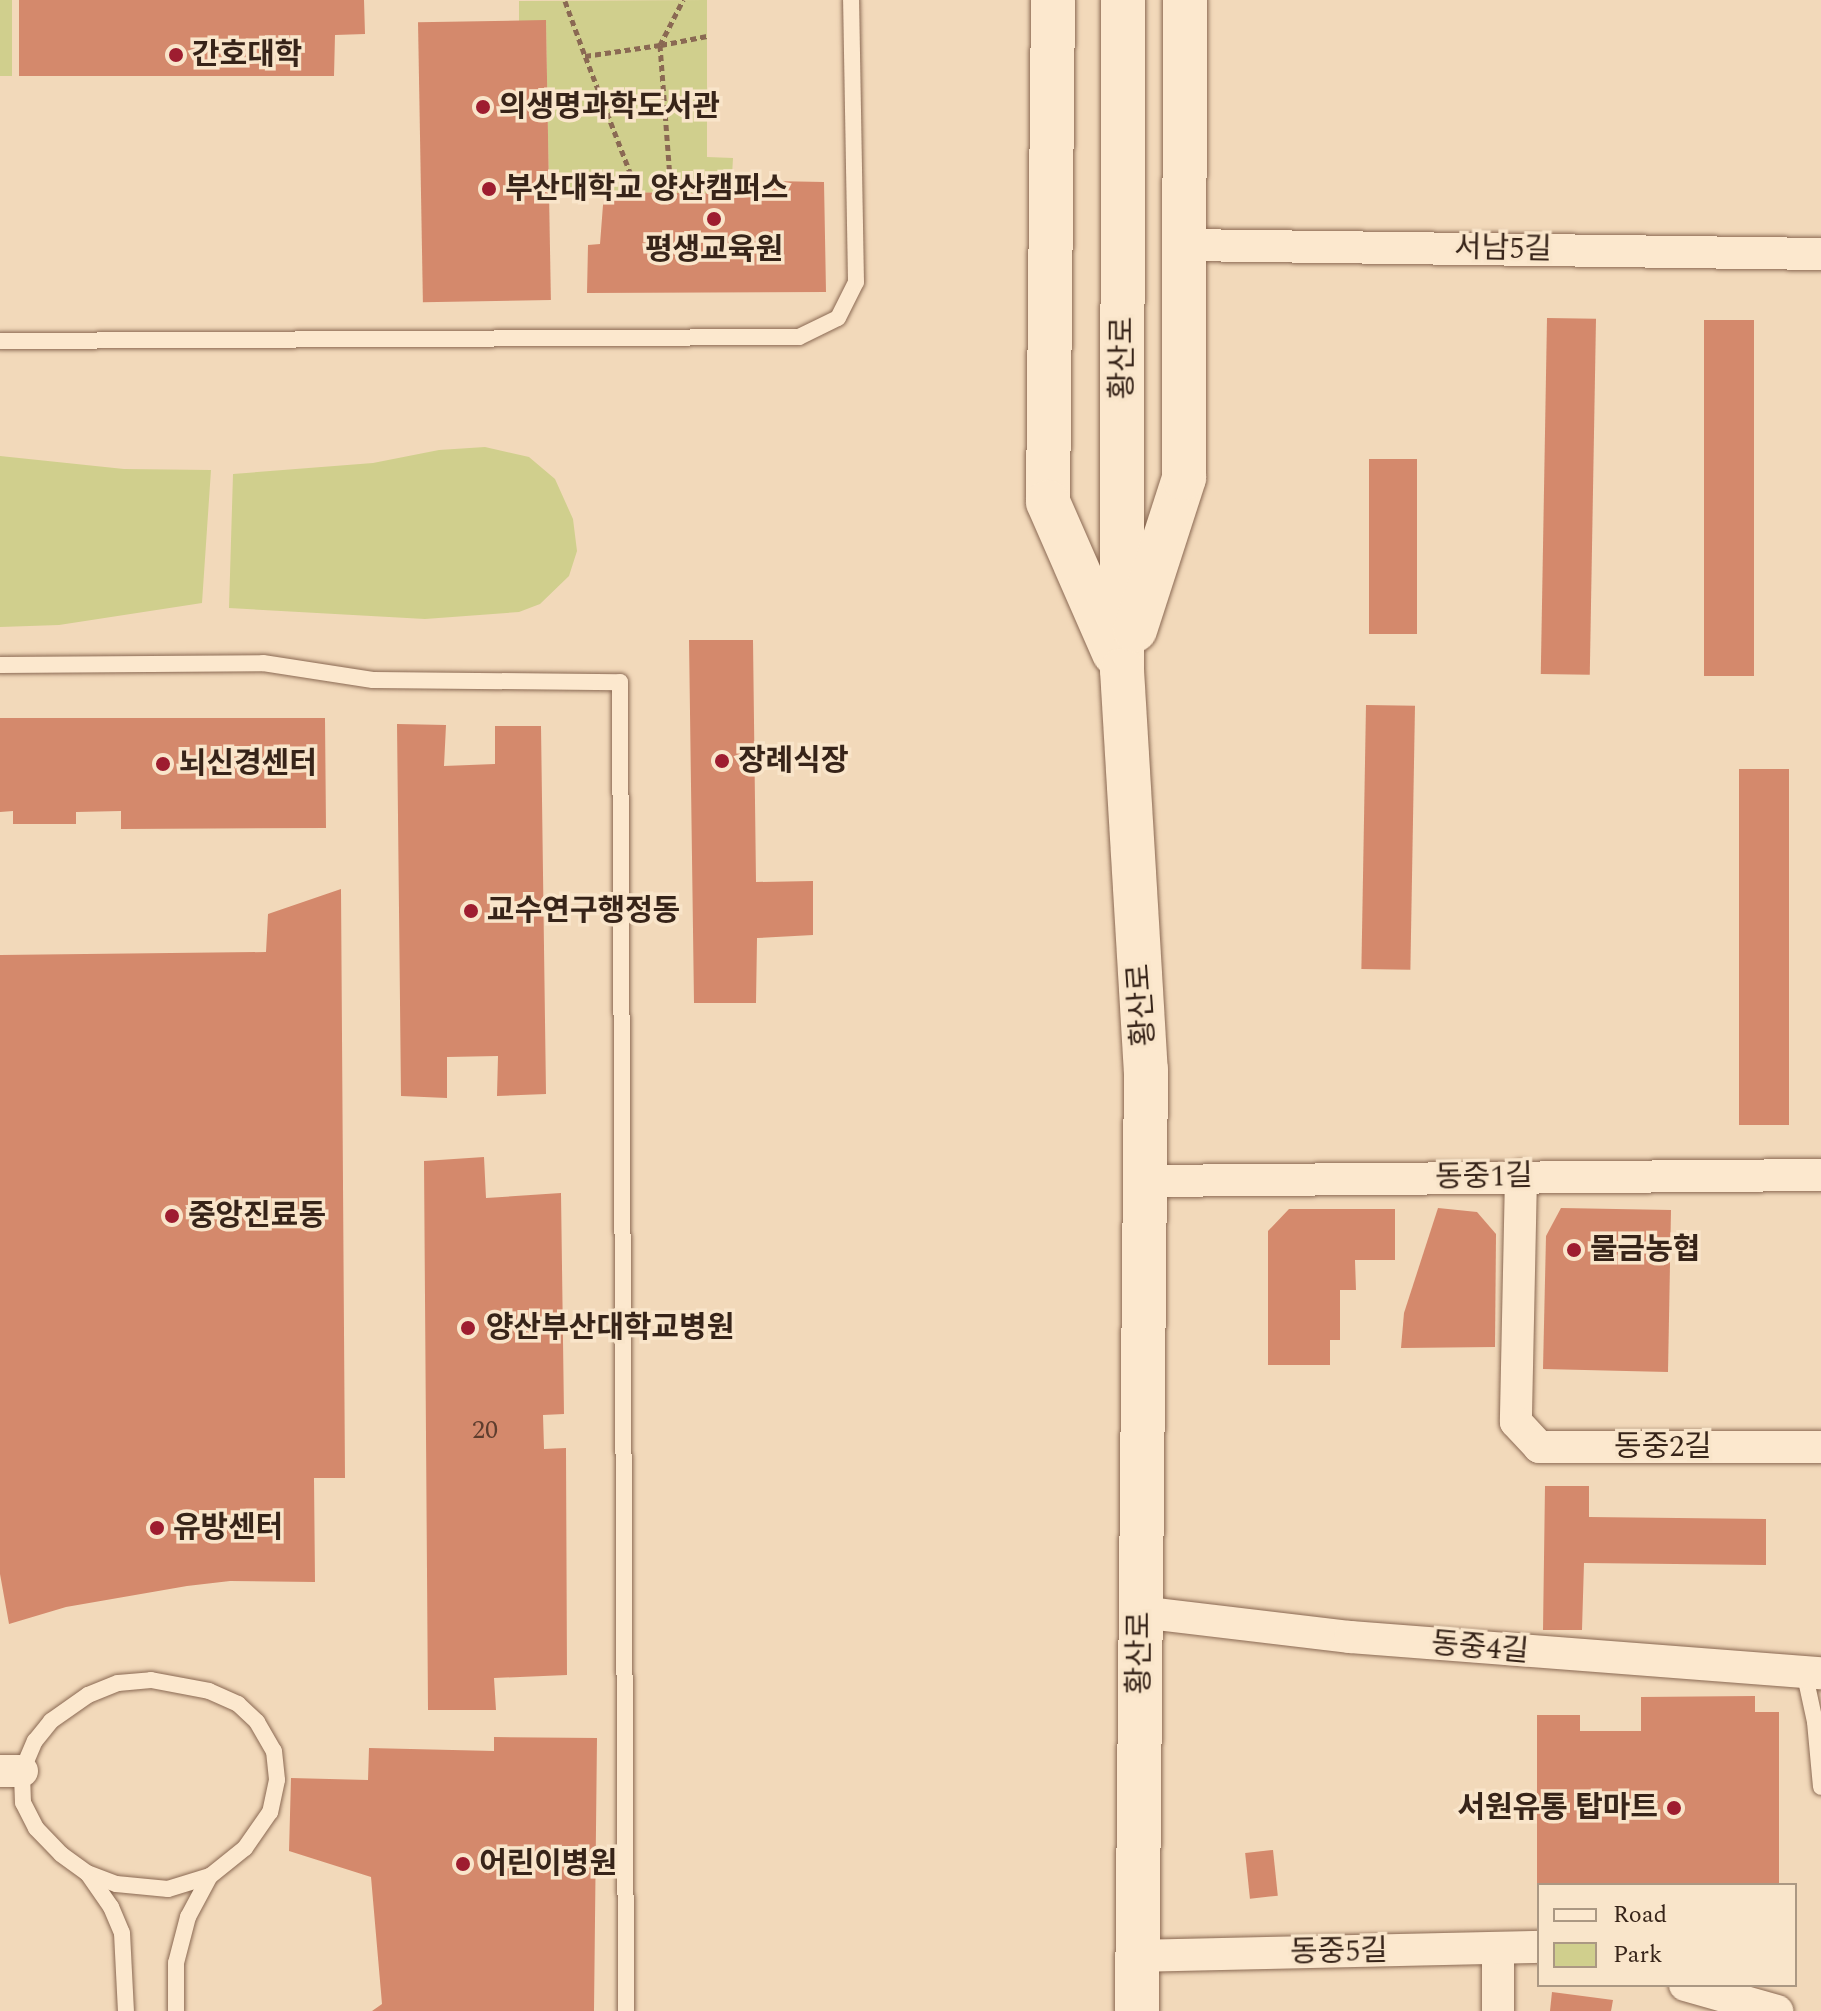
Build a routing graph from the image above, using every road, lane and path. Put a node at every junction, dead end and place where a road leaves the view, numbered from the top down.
1 (683, 0) edge
2 (851, 0) edge
3 (1053, 0) edge
4 (1123, 0) edge
5 (1185, 0) edge
6 (565, 1) edge
7 (707, 36) dead end
8 (660, 45) junction
9 (585, 56) junction
10 (638, 193) dead end
11 (671, 193) dead end
12 (1185, 245) junction
13 (1821, 254) edge
14 (0, 341) edge
15 (0, 665) edge
16 (1122, 670) junction
17 (1821, 1175) edge
18 (1521, 1176) junction
19 (1147, 1181) junction
20 (1821, 1447) edge
21 (1140, 1612) junction
22 (1813, 1672) edge
23 (11, 1771) edge
24 (1821, 1787) edge
25 (87, 1873) junction
26 (210, 1876) junction
27 (1537, 1947) edge
28 (1498, 1948) junction
29 (1138, 1956) junction
30 (1689, 1987) edge
31 (1716, 2002) edge
32 (126, 2011) edge
33 (176, 2011) edge
34 (626, 2011) edge
35 (1137, 2011) edge
36 (1498, 2011) edge
37 (1777, 2011) edge

1 - 8 path
2 - 14 lane
3 - 16 main road
4 - 16 main road, 황산로
5 - 12 main road
6 - 9 path
7 - 8 path
8 - 9 path
8 - 11 path
9 - 10 path
12 - 13 street, 서남5길
12 - 16 main road
15 - 34 lane
16 - 19 main road, 황산로
17 - 18 street, 동중1길
18 - 19 street, 동중1길
18 - 20 street, 동중2길
19 - 21 main road, 황산로
21 - 22 street, 동중4길
21 - 29 main road, 황산로
22 - 24 lane
23 - 25 lane
23 - 26 lane
25 - 26 lane
25 - 32 lane
26 - 33 lane
27 - 28 street, 동중5길
28 - 29 street, 동중5길
28 - 36 street
29 - 35 main road, 황산로
30 - 31 street
31 - 37 street

